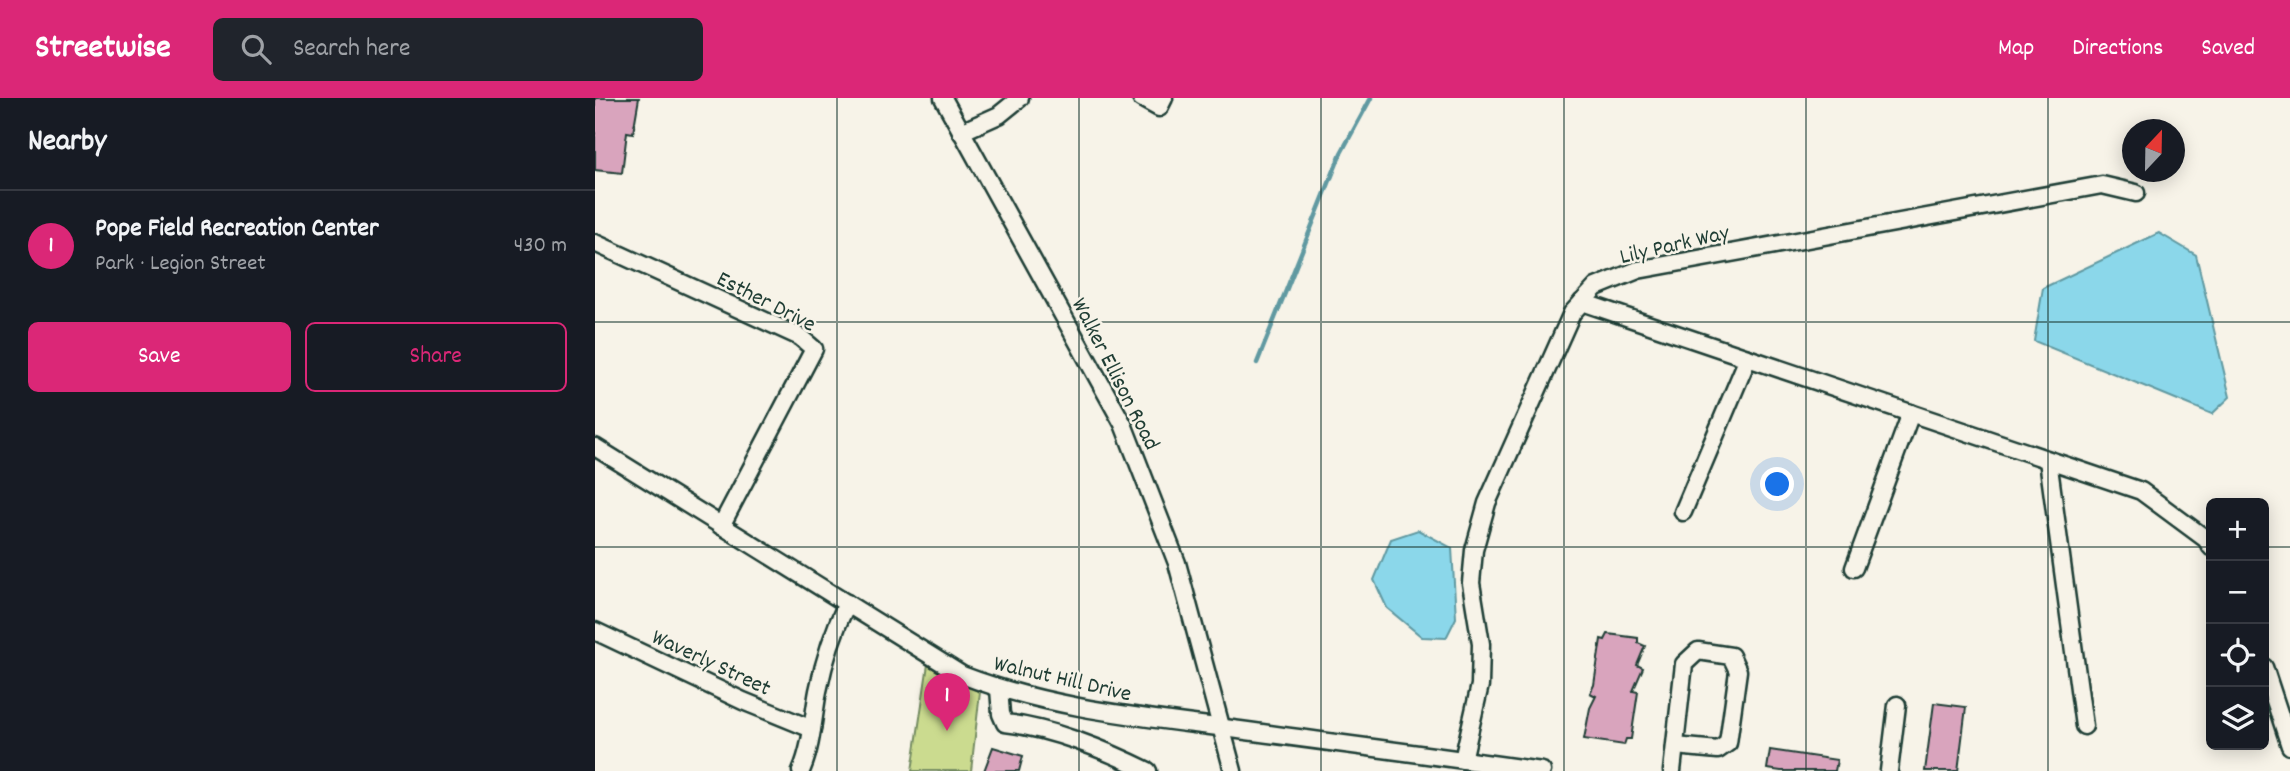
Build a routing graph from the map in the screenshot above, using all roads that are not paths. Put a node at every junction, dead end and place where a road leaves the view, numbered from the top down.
1 (943, 98) edge
2 (1020, 98) edge
3 (1141, 98) edge
4 (1164, 98) edge
5 (961, 132) junction
6 (2136, 193) dead end
7 (595, 243) edge
8 (1582, 302) junction
9 (1748, 358) junction
10 (1910, 413) junction
11 (595, 447) edge
12 (2048, 460) junction
13 (1683, 512) dead end
14 (721, 526) junction
15 (2206, 539) edge
16 (1854, 568) dead end
17 (847, 603) junction
18 (595, 631) edge
19 (2269, 682) edge
20 (999, 689) junction
21 (1897, 705) dead end
22 (2084, 726) dead end
23 (1220, 728) junction
24 (812, 729) junction
25 (1675, 746) junction
26 (2290, 746) edge
27 (1463, 760) junction
28 (801, 771) edge
29 (1148, 771) edge
30 (1233, 771) edge
31 (1542, 771) edge
32 (1672, 771) edge
33 (1889, 771) edge

1 - 5 street, Walker Ellison Road
2 - 5 street
3 - 4 street
5 - 23 street, Walker Ellison Road
6 - 8 street, Lily Park Way
7 - 14 street, Esther Drive
8 - 9 street
8 - 27 street, Lily Park Way
9 - 10 street
9 - 13 street
10 - 12 street
10 - 16 street
11 - 14 street, Walnut Hill Drive
12 - 15 street
12 - 22 street
14 - 17 street, Walnut Hill Drive
17 - 20 street, Walnut Hill Drive
17 - 24 street
18 - 24 street, Waverly Street
19 - 26 street
20 - 23 street, Walnut Hill Drive
20 - 29 street
21 - 33 street
23 - 27 street, Walnut Hill Drive
23 - 30 street, Walker Ellison Road
24 - 28 street
25 - 25 street
25 - 32 street
27 - 31 street, Walnut Hill Drive

